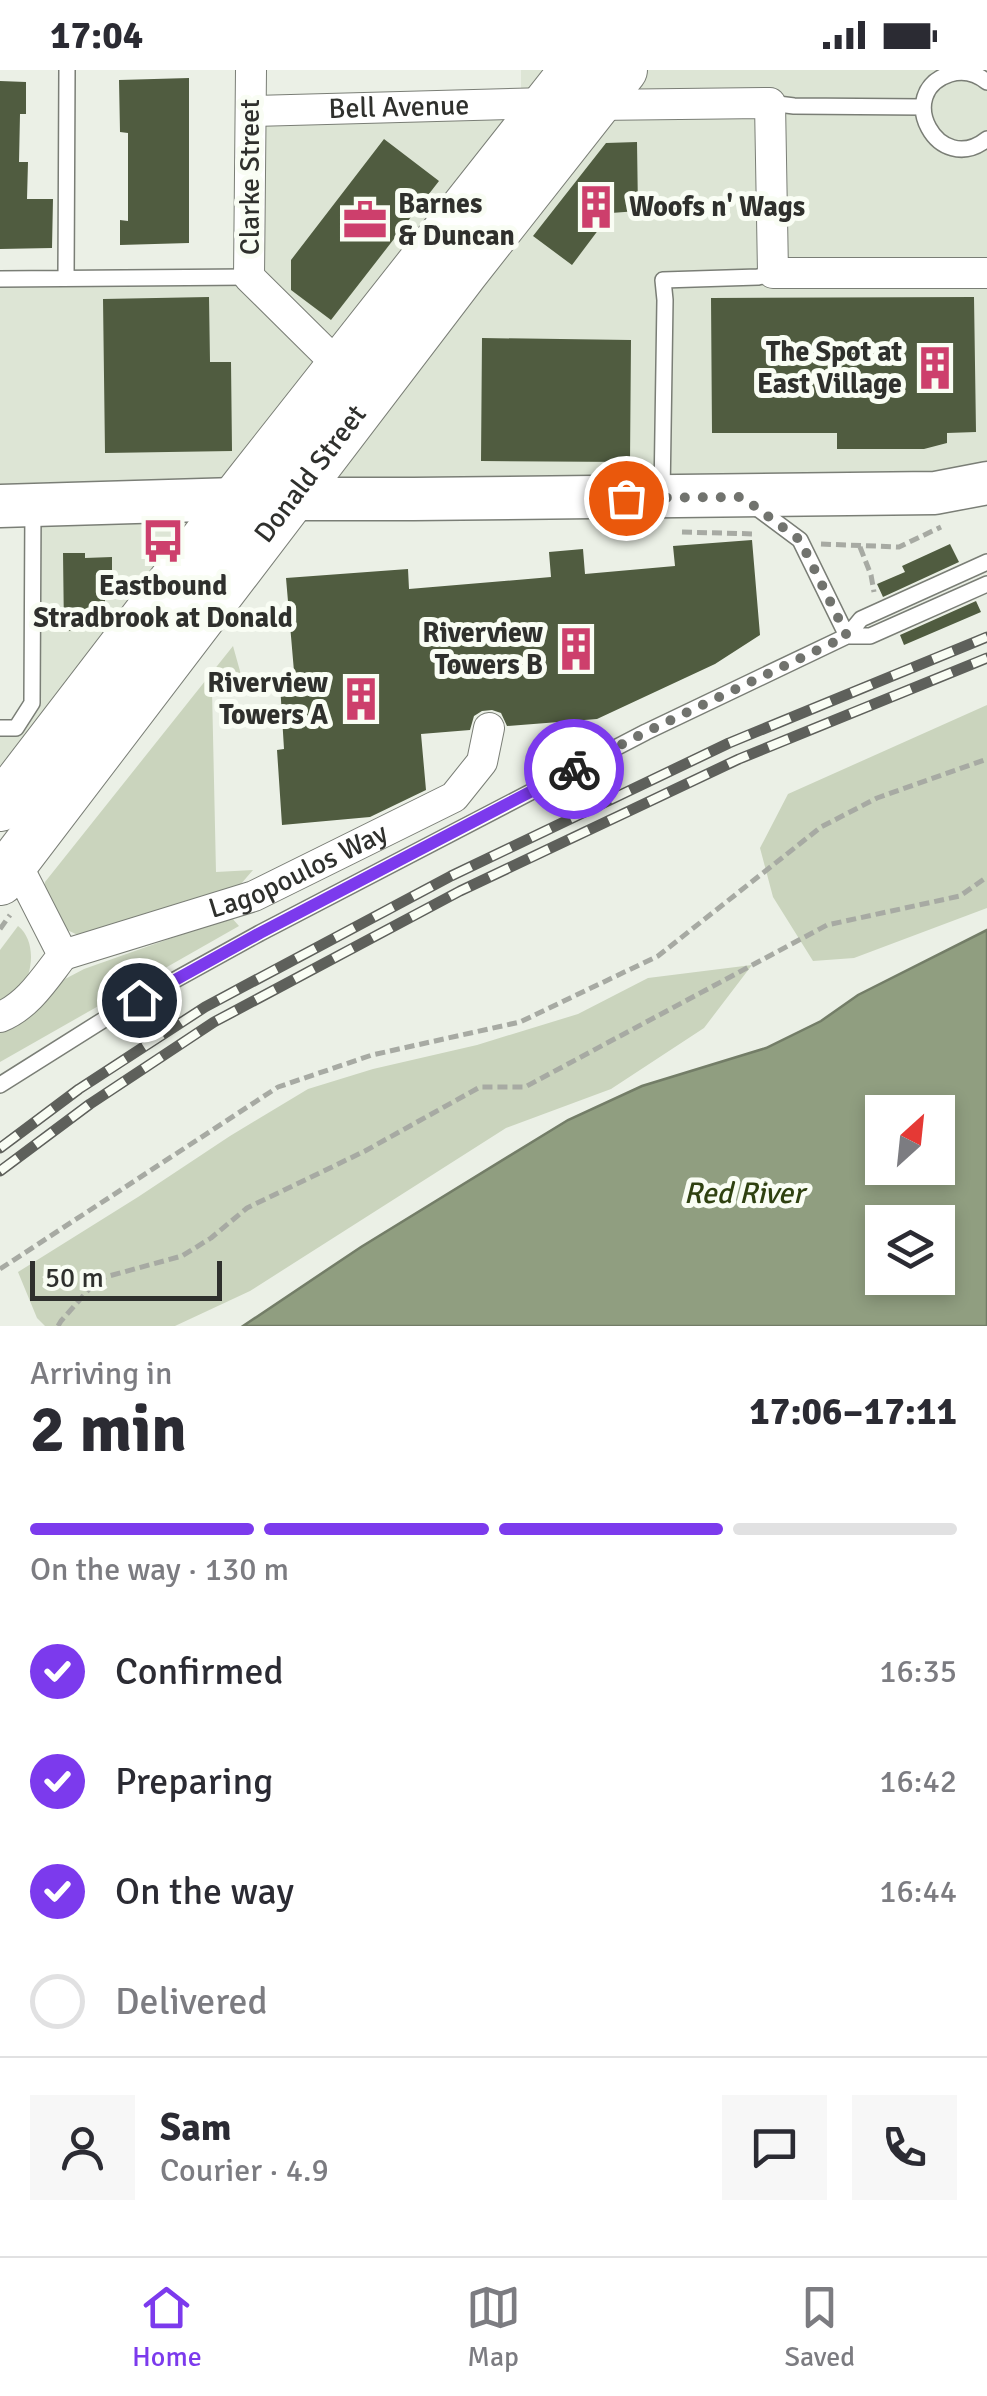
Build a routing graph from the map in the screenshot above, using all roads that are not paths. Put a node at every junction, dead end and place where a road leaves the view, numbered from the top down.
1 (67, 70) edge
2 (251, 70) edge
3 (987, 82) edge
4 (585, 87) edge
5 (770, 103) junction
6 (923, 107) junction
7 (251, 110) junction
8 (987, 138) edge
9 (774, 273) junction
10 (987, 273) edge
11 (250, 277) junction
12 (0, 278) edge
13 (66, 278) junction
14 (340, 366) junction
15 (987, 483) edge
16 (662, 497) junction
17 (742, 497) junction
18 (236, 499) junction
19 (289, 500) junction
20 (16, 506) edge
21 (987, 562) edge
22 (987, 584) edge
23 (847, 636) junction
24 (0, 728) edge
25 (489, 728) dead end
26 (0, 806) edge
27 (391, 812) dead end
28 (368, 840) junction
29 (8, 871) edge
30 (62, 955) junction
31 (0, 1017) edge
32 (0, 1085) edge

1 - 13 lane
2 - 7 street, Clarke Street
3 - 6 lane
4 - 5 street, Bell Avenue
4 - 7 street, Bell Avenue
4 - 14 main road, Donald Street
4 - 19 main road, Donald Street
5 - 6 lane
5 - 9 street
6 - 8 lane
7 - 11 street, Clarke Street
9 - 10 street
9 - 16 lane
11 - 13 lane
11 - 14 street, Clarke Street
12 - 13 lane
14 - 18 main road, Donald Street
15 - 17 main road
16 - 17 main road
16 - 19 main road
17 - 23 lane
18 - 19 main road
18 - 20 main road
18 - 26 main road, Donald Street
19 - 29 main road, Donald Street
20 - 24 lane
21 - 23 lane
22 - 23 lane
23 - 32 lane
25 - 28 street, Lagopoulos Way
27 - 28 lane
28 - 30 street, Lagopoulos Way
29 - 30 street
30 - 31 street

